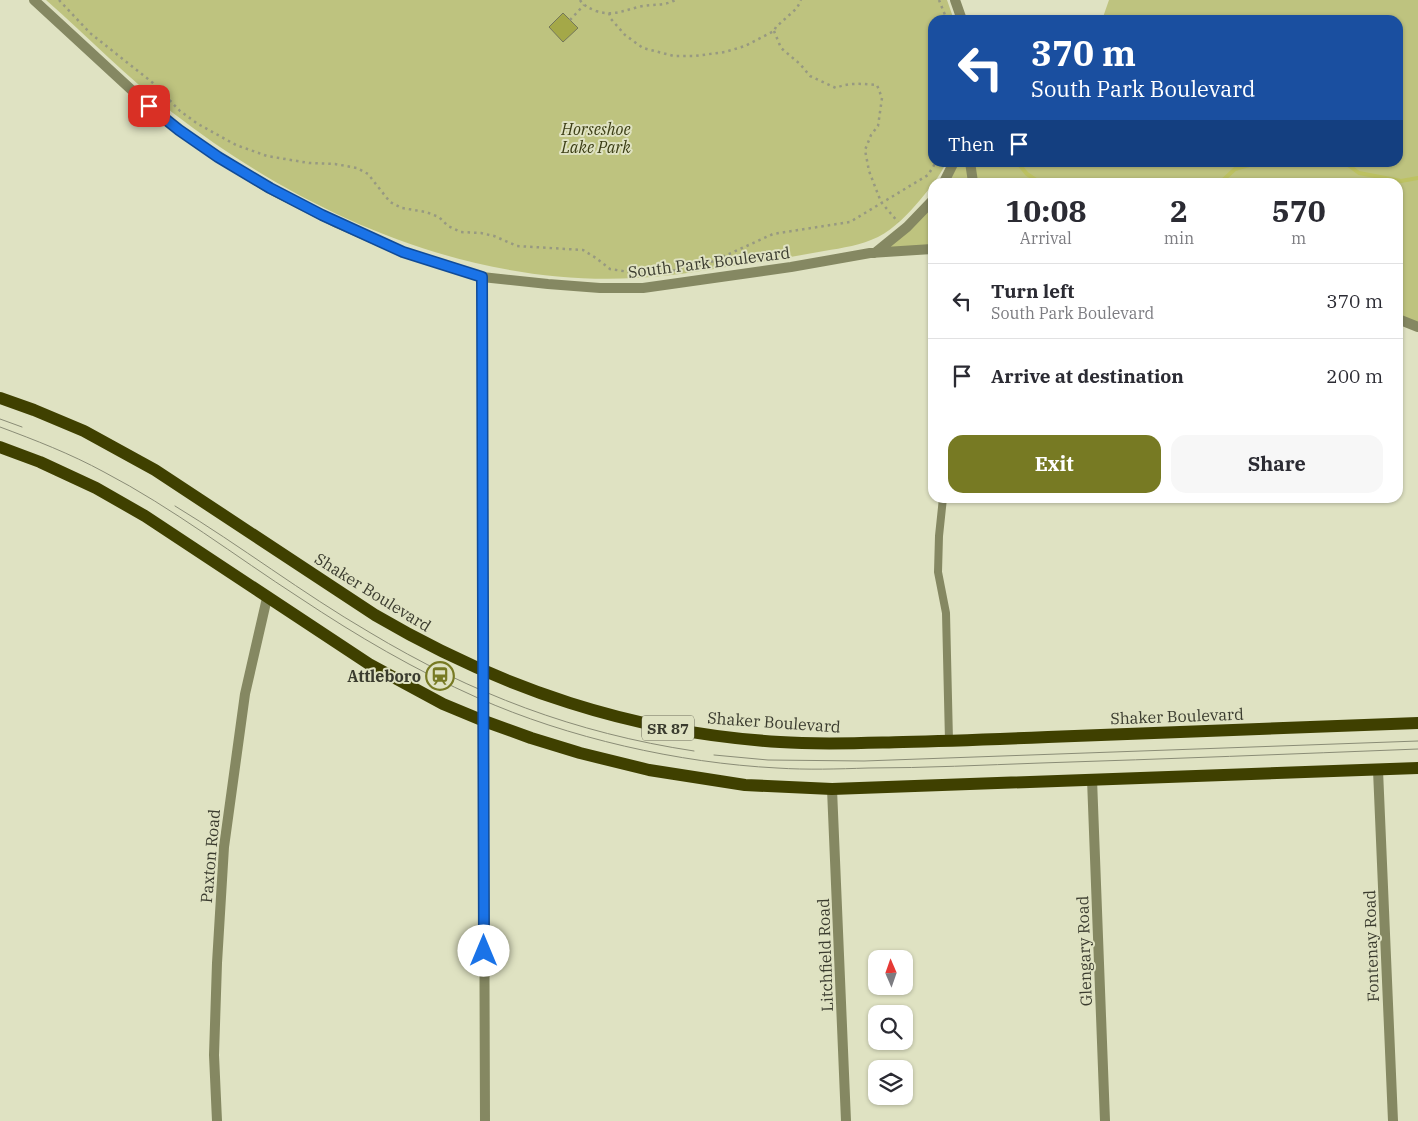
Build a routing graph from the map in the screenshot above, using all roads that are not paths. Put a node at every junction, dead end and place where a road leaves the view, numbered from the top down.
1 (34, 0) edge
2 (955, 0) edge
3 (960, 15) edge
4 (928, 205) edge
5 (928, 249) edge
6 (875, 253) junction
7 (482, 277) junction
8 (1403, 322) edge
9 (1418, 327) edge
10 (0, 398) edge
11 (0, 447) edge
12 (942, 503) edge
13 (267, 598) junction
14 (483, 670) junction
15 (484, 721) junction
16 (1418, 723) edge
17 (949, 741) junction
18 (1418, 768) edge
19 (1378, 770) junction
20 (1092, 780) junction
21 (832, 788) junction
22 (216, 1121) edge
23 (485, 1121) edge
24 (846, 1121) edge
25 (1105, 1121) edge
26 (1393, 1121) edge

1 - 7 street, South Park Boulevard
2 - 3 street
4 - 6 street
5 - 6 street, South Park Boulevard
6 - 7 street, South Park Boulevard
7 - 14 street
8 - 9 street
10 - 14 main road, Shaker Boulevard / SR 87
11 - 13 main road
12 - 17 lane
13 - 15 main road
13 - 22 street, Paxton Road
14 - 15 street
14 - 17 main road, Shaker Boulevard / SR 87
15 - 21 main road
15 - 23 street
16 - 17 main road, Shaker Boulevard / SR 87
18 - 19 main road
19 - 20 main road
19 - 26 street, Fontenay Road
20 - 21 main road
20 - 25 street, Glengary Road
21 - 24 street, Litchfield Road

